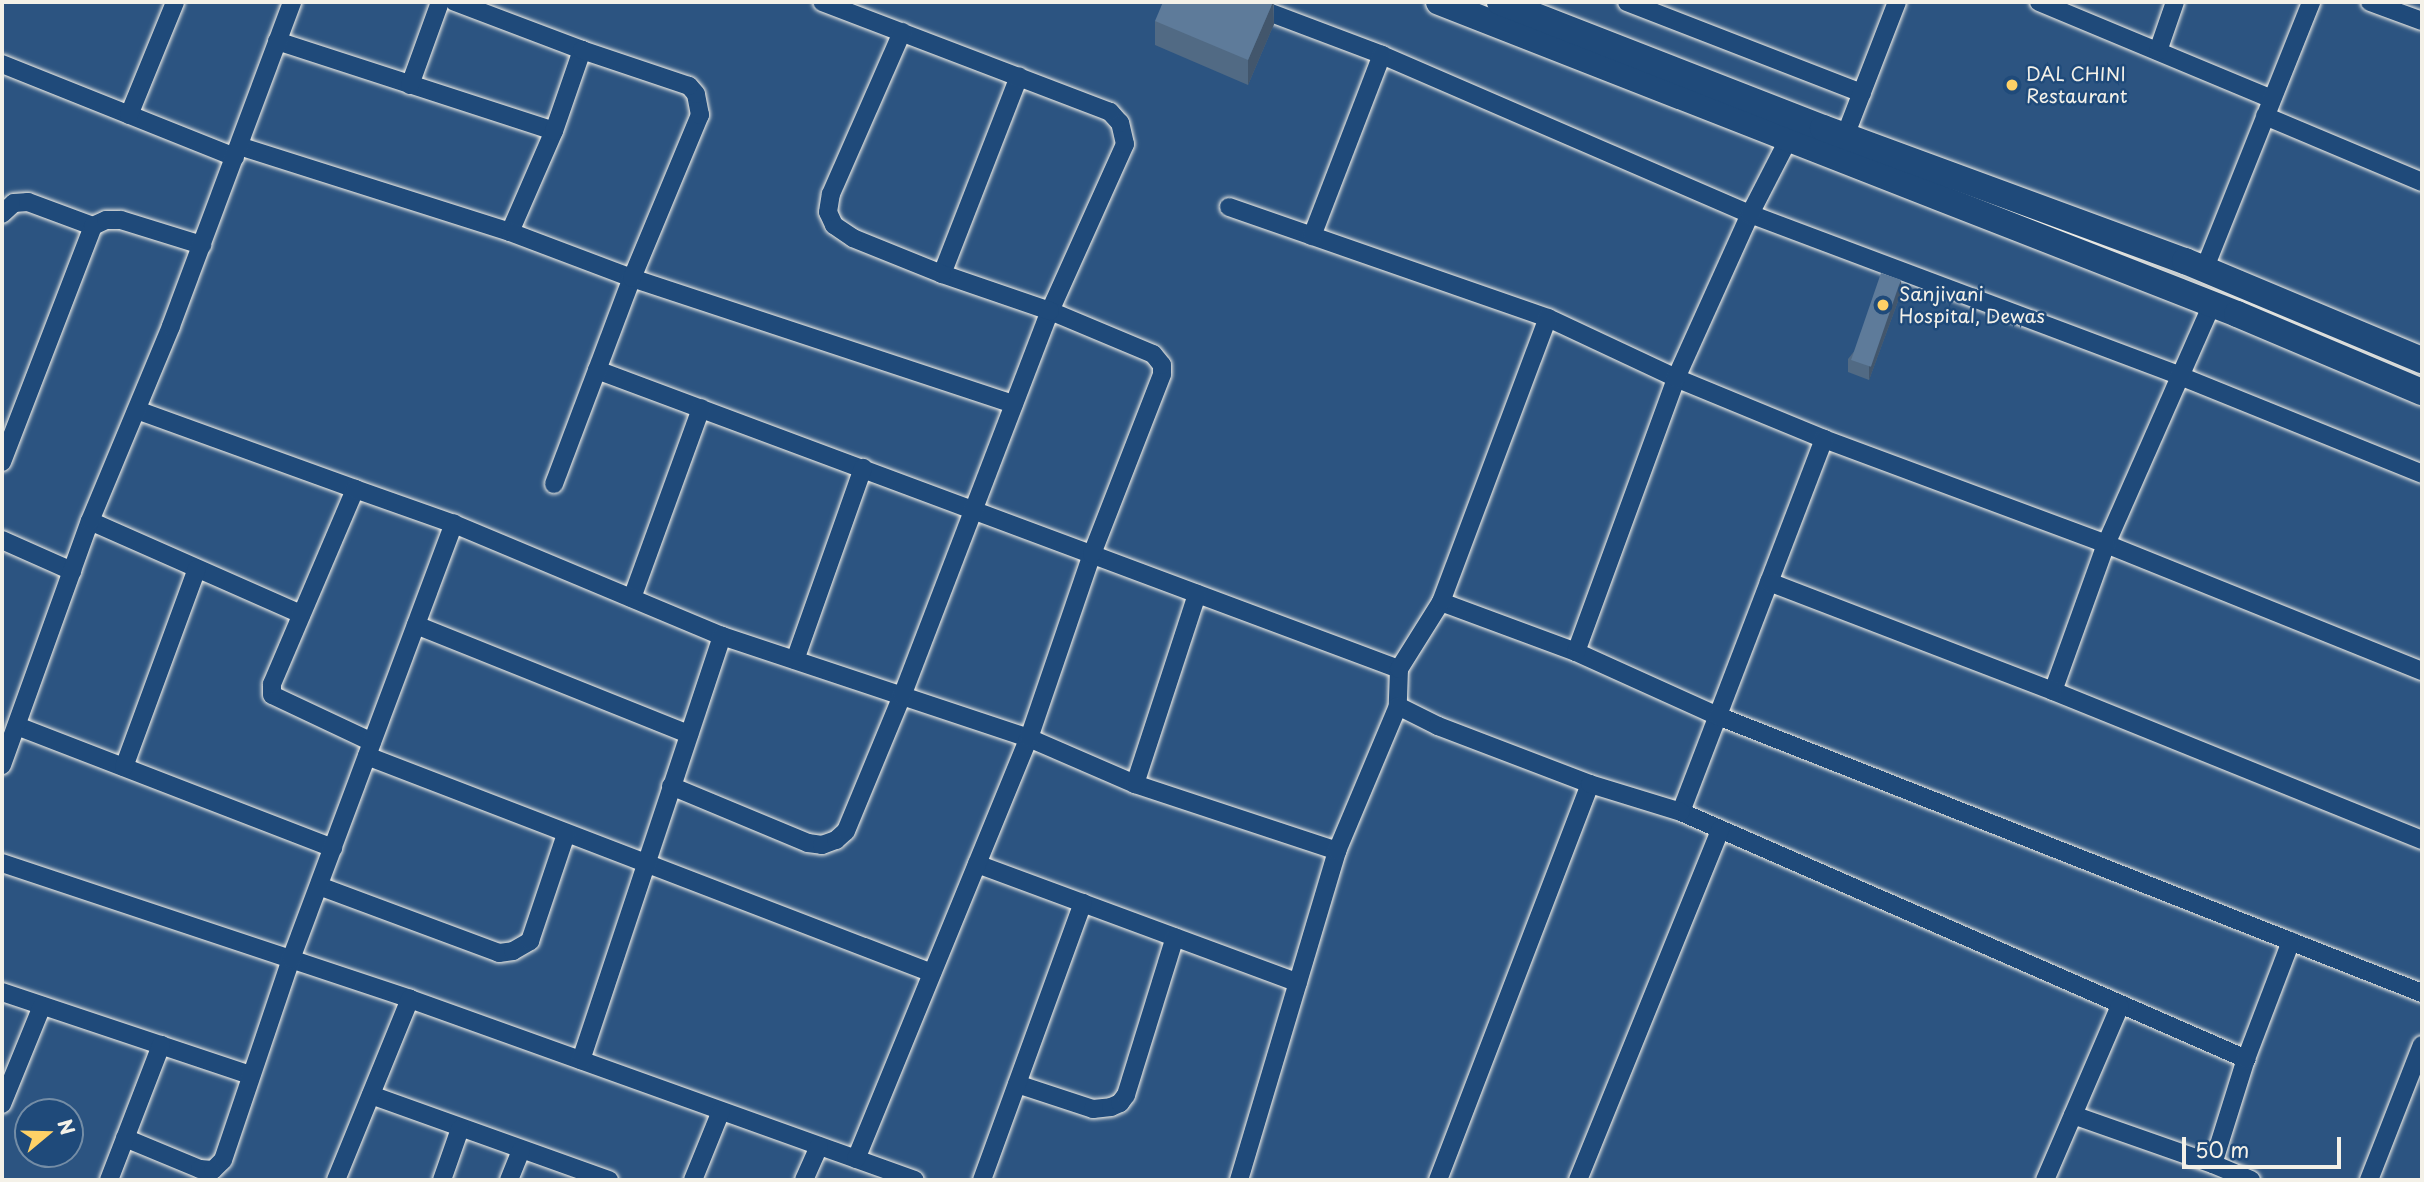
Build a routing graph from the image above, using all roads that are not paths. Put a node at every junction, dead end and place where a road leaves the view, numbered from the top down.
1 (175, 2) edge
2 (292, 2) edge
3 (440, 2) edge
4 (456, 2) edge
5 (822, 2) edge
6 (1242, 2) edge
7 (1439, 2) edge
8 (1500, 2) edge
9 (1627, 2) edge
10 (1897, 2) edge
11 (2039, 2) edge
12 (2175, 2) edge
13 (2311, 2) edge
14 (2370, 2) edge
15 (2422, 21) edge
16 (902, 33) junction
17 (277, 41) junction
18 (582, 50) junction
19 (2158, 51) junction
20 (1382, 55) junction
21 (2, 64) edge
22 (1019, 77) junction
23 (410, 85) junction
24 (1862, 93) junction
25 (2272, 99) junction
26 (129, 115) junction
27 (2265, 116) junction
28 (554, 131) junction
29 (1845, 136) junction
30 (1788, 138) junction
31 (237, 152) junction
32 (2422, 182) edge
33 (1229, 207) dead end
34 (2, 214) edge
35 (1750, 214) junction
36 (93, 226) junction
37 (510, 232) junction
38 (1312, 236) junction
39 (202, 245) junction
40 (2204, 270) junction
41 (942, 274) junction
42 (632, 278) junction
43 (2212, 304) junction
44 (1050, 311) junction
45 (1548, 318) junction
46 (2422, 360) edge
47 (597, 370) junction
48 (2180, 376) junction
49 (1676, 378) junction
50 (2422, 392) edge
51 (1014, 404) junction
52 (701, 408) junction
53 (137, 410) junction
54 (7, 432) edge
55 (1824, 439) junction
56 (2, 462) edge
57 (863, 468) junction
58 (2422, 474) edge
59 (554, 484) dead end
60 (355, 489) junction
61 (973, 510) junction
62 (90, 521) junction
63 (454, 523) junction
64 (2, 540) edge
65 (2106, 544) junction
66 (1092, 554) junction
67 (197, 569) junction
68 (72, 571) junction
69 (1769, 582) junction
70 (1197, 594) junction
71 (632, 598) junction
72 (1441, 602) junction
73 (301, 614) junction
74 (416, 625) junction
75 (722, 636) junction
76 (1576, 652) junction
77 (794, 660) junction
78 (1399, 668) junction
79 (2422, 671) edge
80 (2053, 691) junction
81 (902, 696) junction
82 (1398, 706) junction
83 (1718, 716) junction
84 (17, 726) junction
85 (689, 734) junction
86 (1029, 738) junction
87 (370, 749) junction
88 (2, 765) edge
89 (124, 767) junction
90 (1135, 784) junction
91 (1590, 784) junction
92 (671, 786) junction
93 (1681, 812) junction
94 (1720, 830) junction
95 (566, 834) junction
96 (2422, 840) edge
97 (333, 848) junction
98 (1337, 851) junction
99 (2, 863) edge
100 (977, 864) junction
101 (645, 865) junction
102 (319, 887) junction
103 (1083, 903) junction
104 (1175, 937) junction
105 (2291, 941) junction
106 (291, 959) junction
107 (932, 973) junction
108 (1298, 983) junction
109 (2, 992) edge
110 (2422, 993) edge
111 (411, 999) junction
112 (42, 1006) junction
113 (2120, 1006) junction
114 (161, 1045) junction
115 (2422, 1045) edge
116 (2246, 1059) junction
117 (581, 1060) junction
118 (250, 1075) junction
119 (1017, 1084) junction
120 (371, 1095) junction
121 (2, 1104) edge
122 (721, 1111) junction
123 (2073, 1115) junction
124 (460, 1129) junction
125 (125, 1138) junction
126 (819, 1146) junction
127 (521, 1150) junction
128 (856, 1159) junction
129 (2213, 1164) junction
130 (585, 1176) edge
131 (109, 1180) edge
132 (337, 1180) edge
133 (442, 1180) edge
134 (509, 1180) edge
135 (609, 1180) edge
136 (693, 1180) edge
137 (804, 1180) edge
138 (915, 1180) edge
139 (982, 1180) edge
140 (1239, 1180) edge
141 (1438, 1180) edge
142 (1578, 1180) edge
143 (2045, 1180) edge
144 (2251, 1180) edge
145 (2369, 1180) edge

1 - 26 street
2 - 17 street
3 - 23 street
4 - 18 street
5 - 16 street
6 - 20 street
7 - 30 main road
8 - 29 main road
9 - 24 street
10 - 24 street
11 - 19 street
12 - 19 street
13 - 25 street
14 - 15 street
16 - 22 street
16 - 41 street
17 - 23 street
17 - 31 street
18 - 28 street
18 - 42 street
19 - 25 street
20 - 35 street
20 - 38 street
21 - 26 street
22 - 41 street
22 - 44 street
23 - 28 street
24 - 29 street
25 - 27 street
26 - 31 street
27 - 32 street
27 - 40 street
28 - 37 street
29 - 40 main road
30 - 35 street
30 - 43 main road
31 - 37 street
31 - 39 street
33 - 38 street
34 - 36 street
35 - 48 street
35 - 49 street
36 - 39 street
36 - 54 street
37 - 42 street
38 - 45 street
39 - 53 street
40 - 46 main road
41 - 44 street
42 - 47 street
42 - 51 street
43 - 48 street
43 - 50 main road
44 - 51 street
44 - 66 street
45 - 49 street
45 - 72 street
47 - 52 street
47 - 59 street
48 - 58 street
48 - 65 street
49 - 55 street
49 - 76 street
51 - 61 street
52 - 57 street
52 - 71 street
53 - 60 street
53 - 62 street
54 - 56 street
55 - 65 street
55 - 69 street
57 - 61 street
57 - 77 street
60 - 63 street
60 - 73 street
61 - 66 street
61 - 81 street
62 - 67 street
62 - 68 street
63 - 71 street
63 - 74 street
64 - 68 street
65 - 79 street
65 - 80 street
66 - 70 street
66 - 86 street
67 - 73 street
67 - 89 street
68 - 84 street
69 - 80 street
69 - 83 street
70 - 78 street
70 - 90 street
71 - 75 street
72 - 76 street
72 - 78 street
73 - 87 street
74 - 85 street
74 - 87 street
75 - 77 street
75 - 85 street
76 - 83 street
77 - 81 street
78 - 82 street
80 - 96 street
81 - 86 street
81 - 92 street
82 - 91 street
82 - 98 street
83 - 93 street
83 - 105 street
84 - 88 street
84 - 89 street
85 - 92 street
86 - 90 street
86 - 100 street
87 - 95 street
87 - 97 street
89 - 97 street
90 - 98 street
91 - 93 street
91 - 141 street
92 - 101 street
93 - 94 street
94 - 113 street
94 - 142 street
95 - 101 street
95 - 102 street
97 - 102 street
98 - 108 street
99 - 106 street
100 - 103 street
100 - 107 street
101 - 107 street
101 - 117 street
102 - 106 street
103 - 104 street
103 - 119 street
104 - 108 street
104 - 119 street
105 - 110 street
105 - 116 street
106 - 111 street
106 - 118 street
107 - 128 street
108 - 140 street
109 - 112 street
111 - 117 street
111 - 120 street
112 - 114 street
112 - 121 street
113 - 116 street
113 - 123 street
114 - 118 street
114 - 125 street
115 - 145 street
116 - 129 street
117 - 122 street
118 - 125 street
119 - 139 street
120 - 124 street
120 - 132 street
122 - 126 street
122 - 136 street
123 - 129 street
123 - 143 street
124 - 127 street
124 - 133 street
125 - 131 street
126 - 128 street
126 - 137 street
127 - 130 street
127 - 134 street
128 - 138 street
129 - 144 street
130 - 135 street

